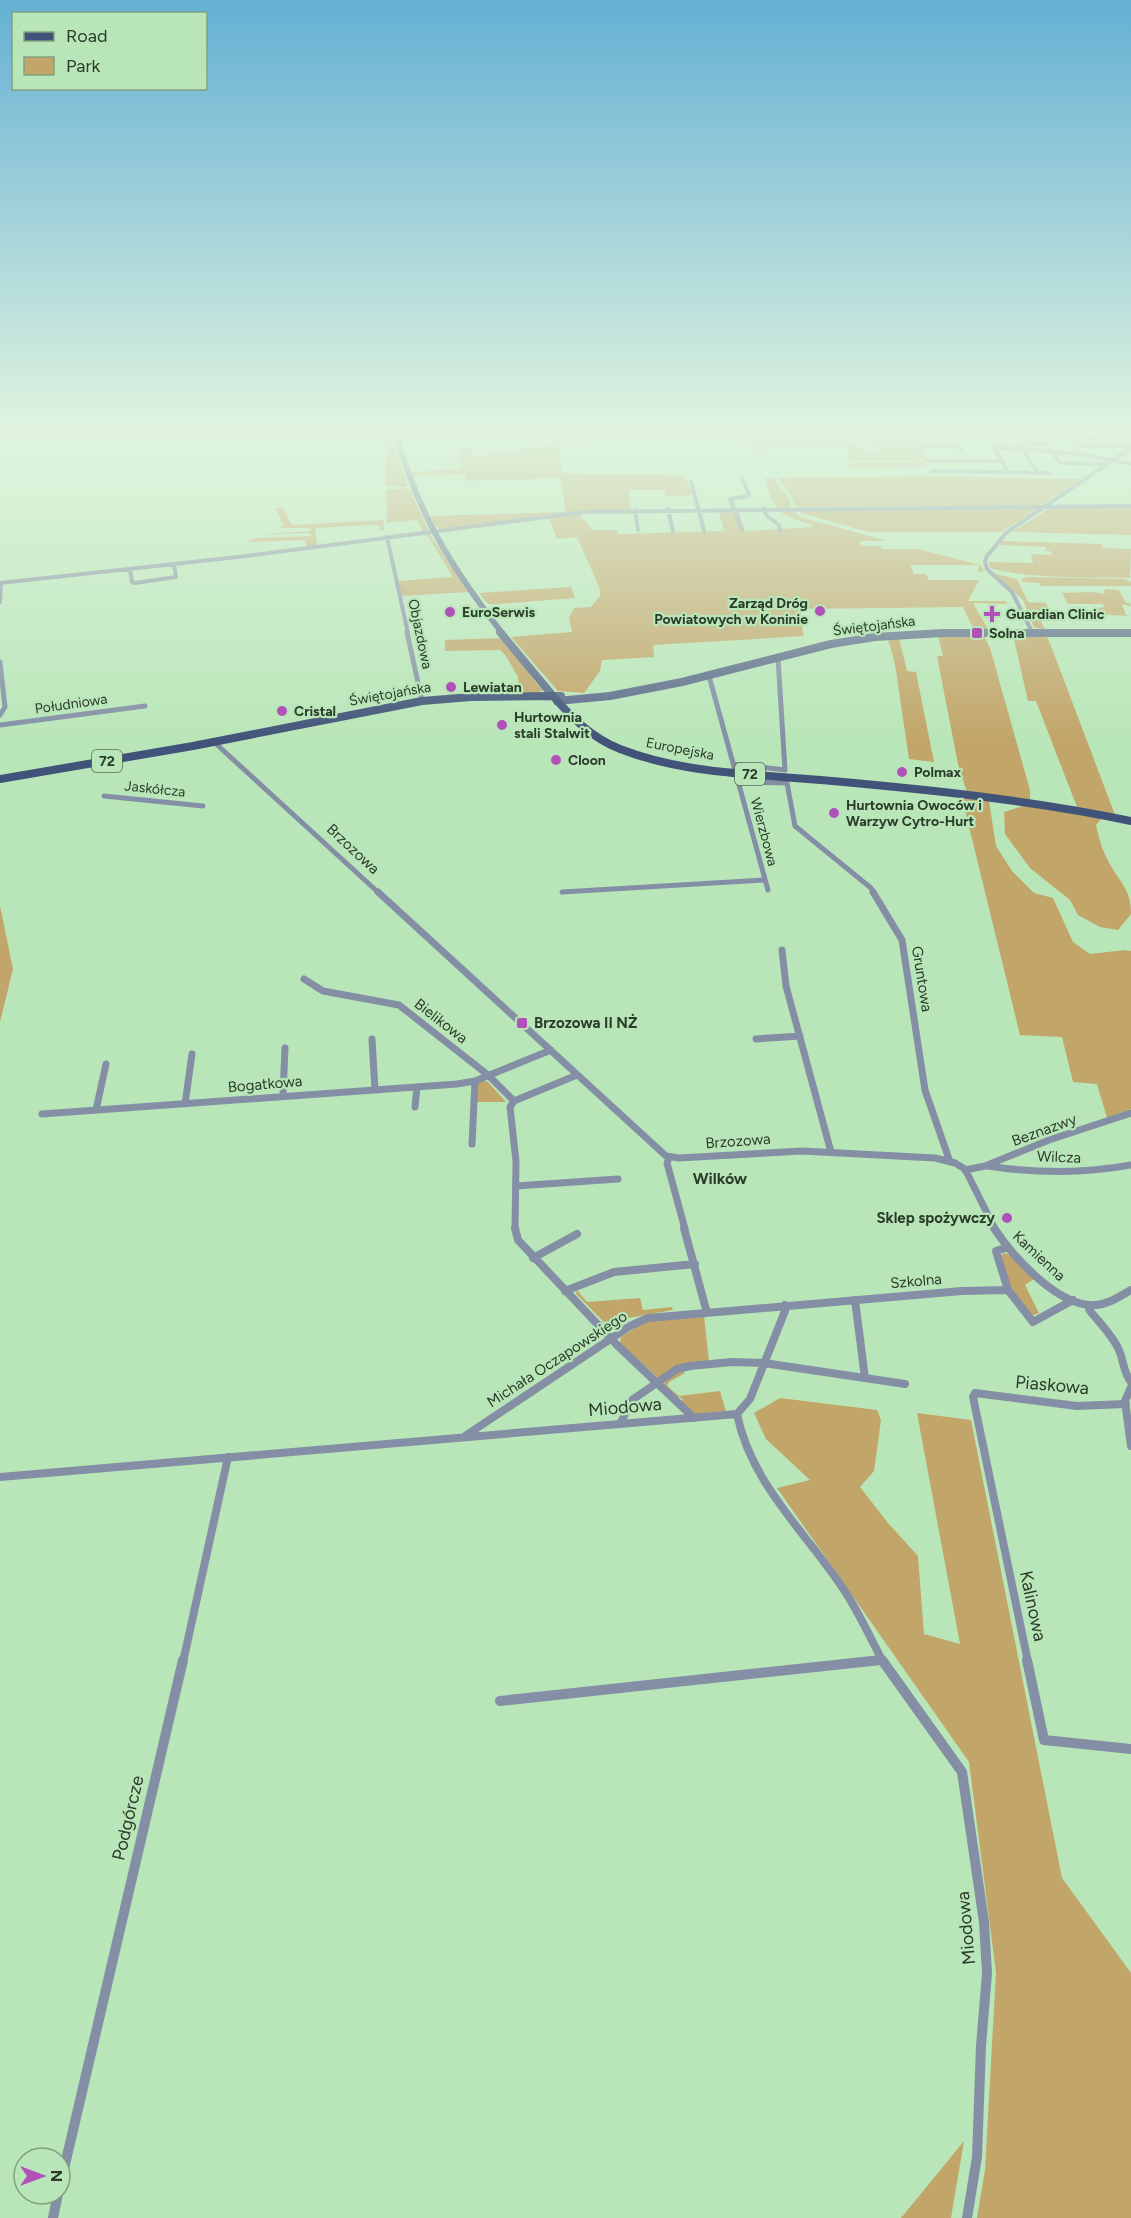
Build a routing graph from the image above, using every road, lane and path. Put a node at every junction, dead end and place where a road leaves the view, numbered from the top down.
1 (414, 534) edge
2 (435, 534) edge
3 (1006, 534) edge
4 (387, 537) junction
5 (174, 564) junction
6 (130, 569) junction
7 (1, 583) edge
8 (0, 602) edge
9 (1032, 632) junction
10 (1131, 633) edge
11 (778, 658) junction
12 (0, 662) edge
13 (709, 676) junction
14 (555, 698) junction
15 (422, 701) junction
16 (145, 706) dead end
17 (0, 715) edge
18 (0, 725) edge
19 (214, 742) junction
20 (734, 768) junction
21 (0, 779) edge
22 (739, 782) junction
23 (104, 796) dead end
24 (203, 806) dead end
25 (1131, 820) edge
26 (765, 880) junction
27 (768, 890) dead end
28 (562, 892) dead end
29 (782, 950) dead end
30 (304, 979) dead end
31 (800, 1036) junction
32 (372, 1039) dead end
33 (756, 1039) dead end
34 (285, 1048) dead end
35 (551, 1050) junction
36 (192, 1054) dead end
37 (106, 1064) dead end
38 (578, 1075) junction
39 (488, 1076) junction
40 (475, 1081) junction
41 (417, 1087) junction
42 (375, 1090) junction
43 (283, 1096) junction
44 (514, 1101) junction
45 (185, 1104) junction
46 (415, 1107) dead end
47 (96, 1110) junction
48 (1131, 1113) edge
49 (42, 1114) dead end
50 (472, 1144) dead end
51 (831, 1152) junction
52 (669, 1158) junction
53 (950, 1161) junction
54 (1131, 1165) edge
55 (985, 1166) junction
56 (965, 1170) junction
57 (618, 1179) dead end
58 (516, 1186) junction
59 (578, 1234) dead end
60 (1008, 1247) junction
61 (533, 1258) junction
62 (694, 1264) junction
63 (1008, 1290) junction
64 (1131, 1290) edge
65 (565, 1291) junction
66 (855, 1300) junction
67 (1073, 1300) junction
68 (785, 1305) junction
69 (1088, 1305) junction
70 (707, 1312) junction
71 (611, 1338) junction
72 (764, 1363) junction
73 (865, 1378) junction
74 (1131, 1382) edge
75 (656, 1384) junction
76 (905, 1384) dead end
77 (1131, 1387) edge
78 (975, 1393) joint
79 (1126, 1404) junction
80 (737, 1414) junction
81 (694, 1418) junction
82 (620, 1424) junction
83 (463, 1438) junction
84 (1131, 1446) edge
85 (228, 1457) junction
86 (0, 1477) edge
87 (882, 1660) junction
88 (500, 1701) dead end
89 (1131, 1749) edge
90 (69, 2146) edge
91 (967, 2218) edge

1 - 4 street
2 - 14 main road, Europejska
3 - 9 street
4 - 5 street
4 - 15 street, Objazdowa
5 - 6 street
5 - 6 street
6 - 7 street
7 - 8 street
9 - 10 main road, Świętojańska
9 - 11 main road, Świętojańska
11 - 13 main road, Świętojańska
11 - 20 street
12 - 17 street
13 - 14 main road, Świętojańska
13 - 20 street, Wierzbowa
14 - 15 main road, Świętojańska / 72
14 - 20 main road, Europejska / 72
15 - 19 main road, Świętojańska / 72
16 - 18 street, Południowa
19 - 21 main road, 72
19 - 35 street, Brzozowa
20 - 22 street, Wierzbowa
20 - 25 main road, Europejska / 72
22 - 26 street, Wierzbowa
22 - 53 street, Gruntowa
23 - 24 street, Jaskółcza
26 - 27 street, Wierzbowa
26 - 28 street
29 - 31 street
30 - 39 street, Bielikowa
31 - 33 street
31 - 51 street
32 - 42 street
34 - 43 street
35 - 38 street, Brzozowa
35 - 39 street
36 - 45 street
37 - 47 street
38 - 44 street
38 - 52 street, Brzozowa
39 - 40 street, Bogatkowa
39 - 44 street, Bielikowa
40 - 41 street, Bogatkowa
40 - 50 street
41 - 42 street, Bogatkowa
41 - 46 street
42 - 43 street, Bogatkowa
43 - 45 street, Bogatkowa
44 - 58 street
45 - 47 street, Bogatkowa
47 - 49 street, Bogatkowa
48 - 55 street, Beznazwy
51 - 52 street, Brzozowa
51 - 53 street, Brzozowa
52 - 62 street
53 - 56 street, Brzozowa
54 - 55 street, Wilcza
55 - 56 street, Beznazwy
56 - 60 street, Kamienna
57 - 58 street
58 - 61 street
59 - 61 street
60 - 63 street
60 - 67 street, Kamienna
61 - 65 street
62 - 65 street
62 - 70 street
63 - 66 street, Szkolna
63 - 67 street
64 - 69 street
65 - 71 street
66 - 68 street, Szkolna
66 - 73 street
67 - 69 street, Kamienna
68 - 70 street, Szkolna
68 - 72 street
69 - 74 street
70 - 71 street, Michała Oczapowskiego
71 - 75 street
71 - 83 street, Michała Oczapowskiego
72 - 73 street
72 - 75 street
72 - 80 street
73 - 76 street
75 - 81 street
75 - 82 street
77 - 79 street
78 - 79 street, Piaskowa
78 - 89 street, Kalinowa
79 - 84 street
80 - 81 street, Miodowa
80 - 87 street, Miodowa
81 - 82 street, Miodowa
82 - 83 street, Miodowa
83 - 85 street, Miodowa
85 - 86 street, Miodowa
85 - 90 street, Podgórcze
87 - 88 street
87 - 91 street, Miodowa

